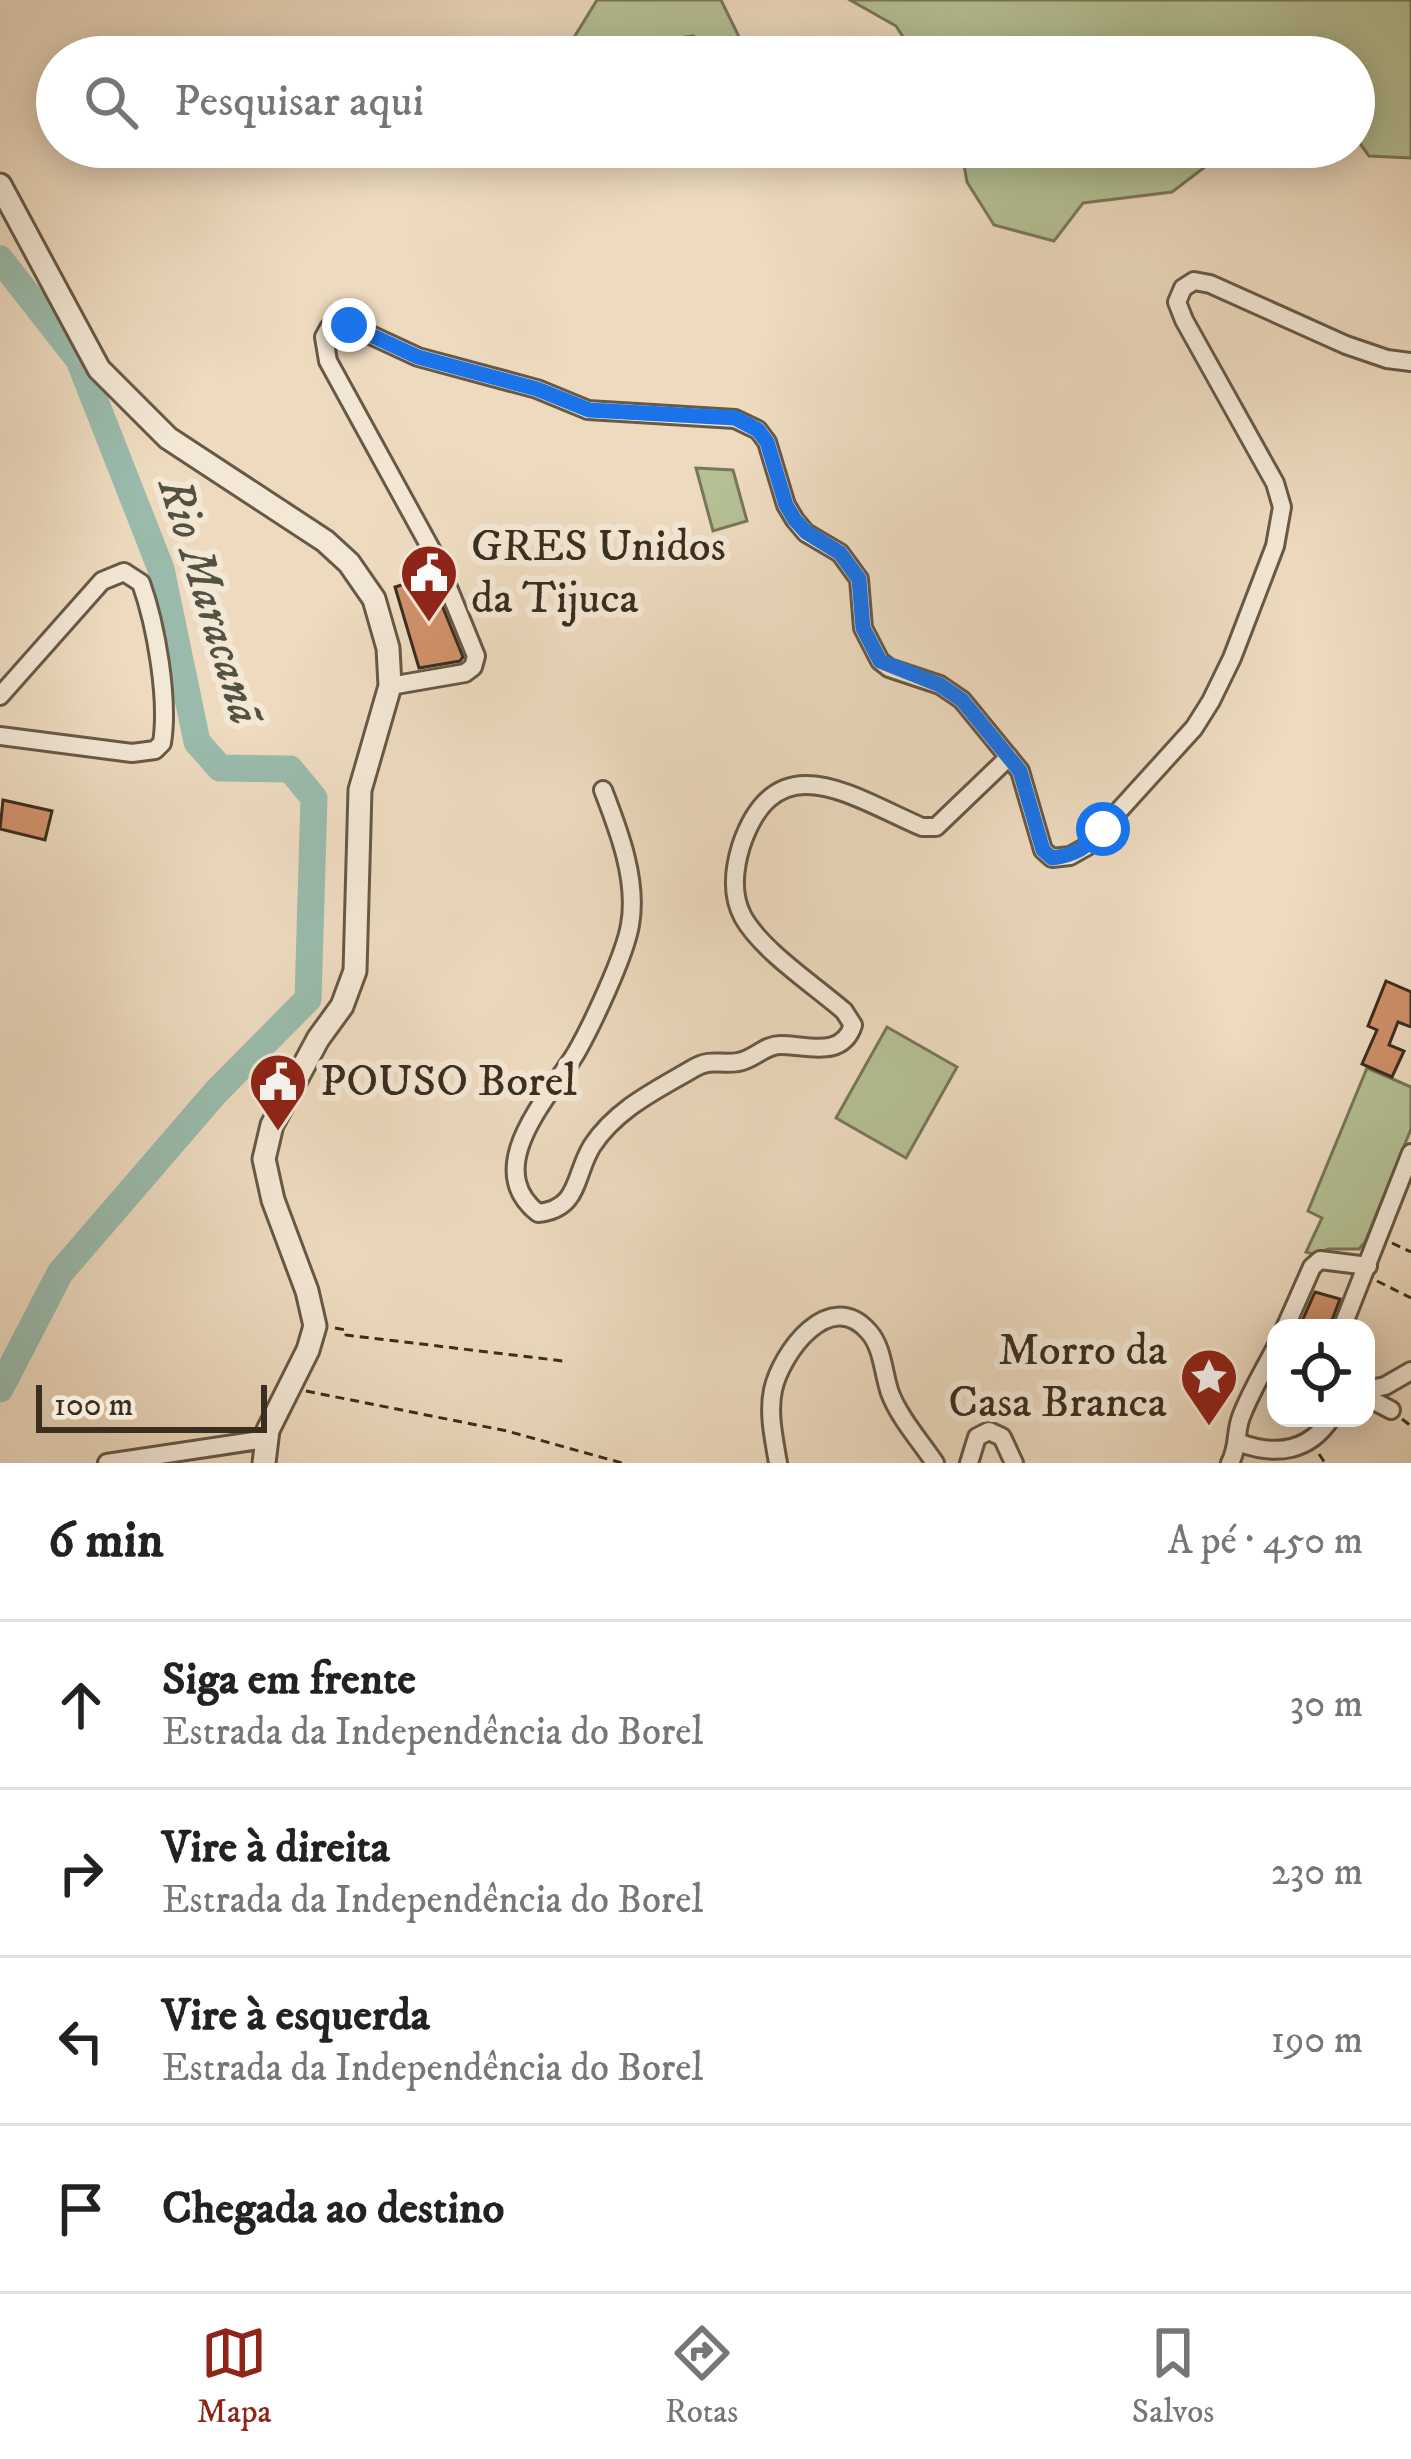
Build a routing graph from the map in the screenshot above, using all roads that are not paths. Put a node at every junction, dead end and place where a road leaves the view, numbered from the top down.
1 (0, 185) edge
2 (1411, 362) edge
3 (390, 686) junction
4 (0, 696) edge
5 (0, 736) edge
6 (1009, 757) junction
7 (603, 790) dead end
8 (1410, 1162) edge
9 (1366, 1271) junction
10 (1289, 1319) edge
11 (1346, 1319) edge
12 (1267, 1364) edge
13 (1411, 1371) edge
14 (1375, 1390) edge
15 (1375, 1399) edge
16 (1391, 1410) dead end
17 (1324, 1427) edge
18 (266, 1439) junction
19 (1240, 1443) junction
20 (107, 1463) edge
21 (264, 1463) edge
22 (778, 1463) edge
23 (935, 1463) edge
24 (969, 1463) edge
25 (1014, 1463) edge
26 (1230, 1463) edge

1 - 3 street
2 - 6 street
3 - 6 street
3 - 18 street
4 - 5 street
6 - 7 street
8 - 9 street
9 - 10 street
9 - 11 street
12 - 19 street
13 - 14 street
15 - 16 street
17 - 19 street
18 - 20 street
18 - 21 street
19 - 26 street
22 - 23 street
24 - 25 street

